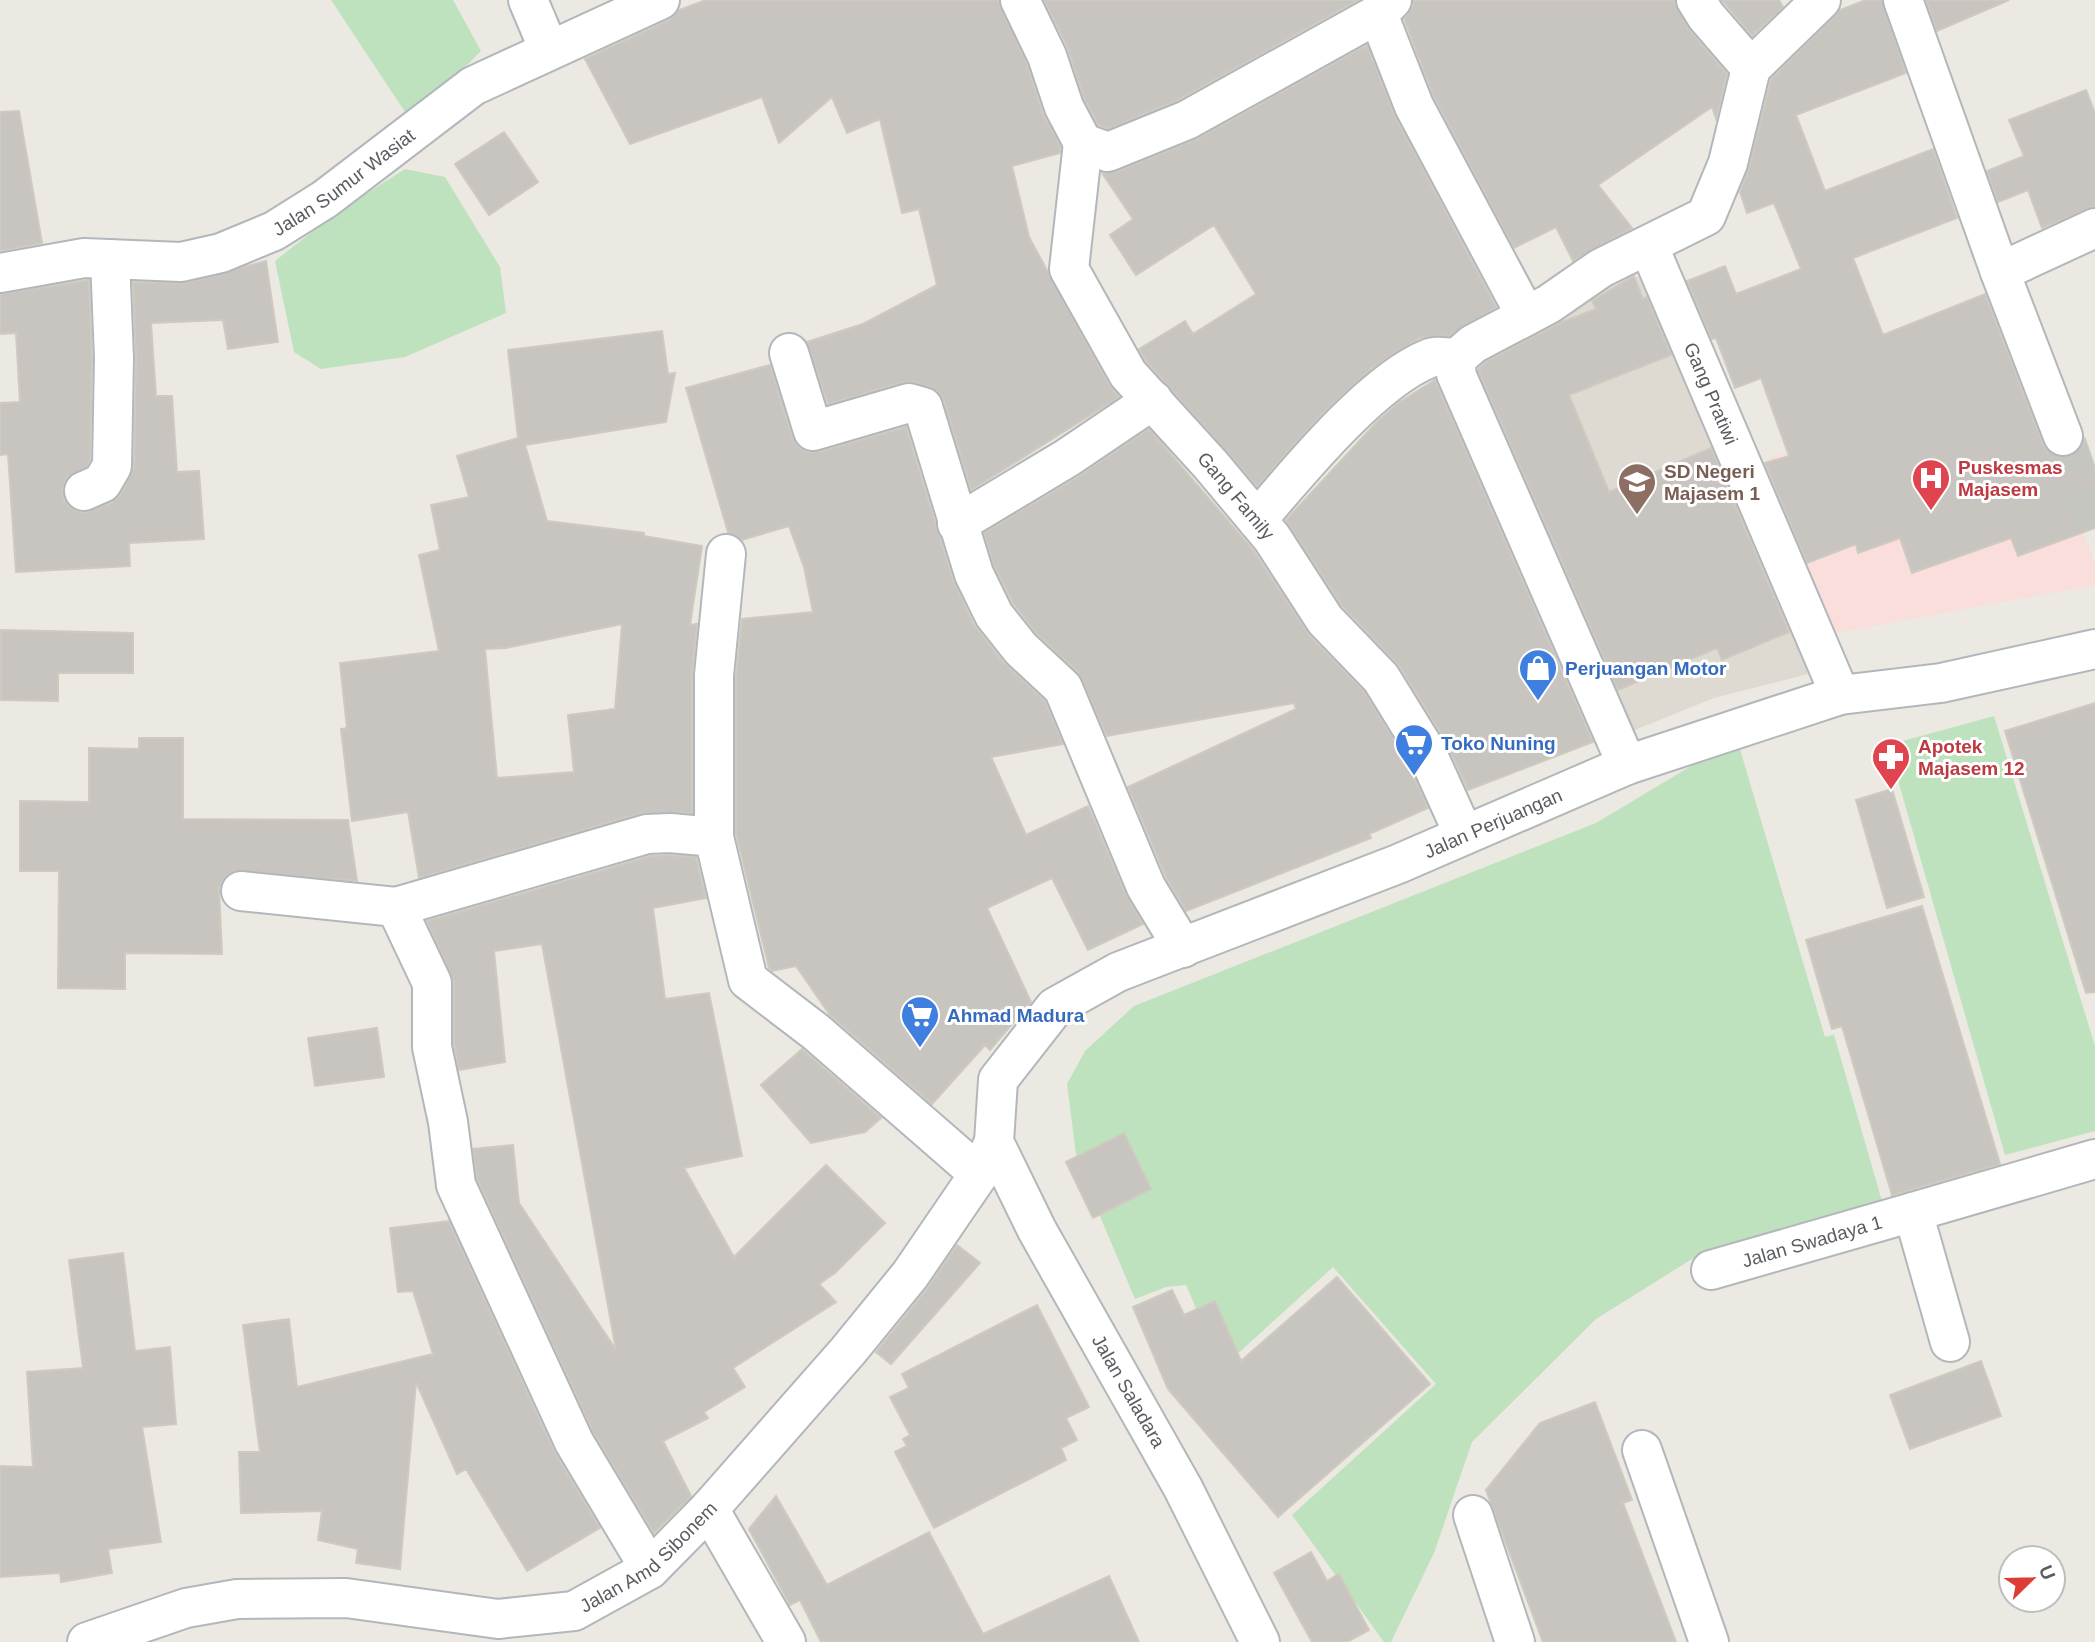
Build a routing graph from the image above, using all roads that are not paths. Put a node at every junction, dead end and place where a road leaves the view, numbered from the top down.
1 (528, 0) edge
2 (660, 0) edge
3 (1020, 0) edge
4 (1696, 0) edge
5 (1821, 0) edge
6 (1903, 0) edge
7 (1385, 7) edge
8 (549, 50) junction
9 (1751, 68) junction
10 (1083, 143) junction
11 (2095, 228) edge
12 (1649, 247) junction
13 (110, 259) junction
14 (2000, 272) junction
15 (0, 273) edge
16 (1526, 316) junction
17 (789, 352) dead end
18 (1457, 358) junction
19 (1153, 400) junction
20 (2063, 436) tunnel mouth
21 (84, 491) dead end
22 (1257, 520) junction
23 (957, 524) junction
24 (726, 554) dead end
25 (2095, 649) edge
26 (1840, 695) junction
27 (1627, 765) junction
28 (1464, 835) junction
29 (714, 837) junction
30 (240, 891) dead end
31 (396, 907) junction
32 (1183, 948) junction
33 (987, 1158) junction
34 (2095, 1159) edge
35 (1913, 1212) junction
36 (1711, 1270) dead end
37 (1950, 1342) dead end
38 (1642, 1450) dead end
39 (1472, 1515) dead end
40 (714, 1518) junction
41 (650, 1569) junction
42 (87, 1642) edge
43 (786, 1642) edge
44 (1260, 1642) edge
45 (1515, 1642) edge
46 (1709, 1642) edge

1 - 8 street
2 - 8 street, Jalan Sumur Wasiat
3 - 10 street
4 - 9 street
5 - 9 street
6 - 14 street
7 - 10 street
7 - 16 street
8 - 13 street, Jalan Sumur Wasiat
9 - 12 street
10 - 19 street, Gang Family
11 - 14 street
12 - 16 street
12 - 26 street, Gang Pratiwi
13 - 15 street, Jalan Sumur Wasiat
13 - 21 street
14 - 20 street
16 - 18 street
17 - 23 street
18 - 22 street
18 - 27 street
19 - 22 street, Gang Family
19 - 23 street
22 - 28 street, Gang Family
23 - 32 street
24 - 29 street
25 - 26 street, Jalan Perjuangan
26 - 27 street, Jalan Perjuangan
27 - 28 street, Jalan Perjuangan
28 - 32 street, Jalan Perjuangan
29 - 31 street
29 - 33 street
30 - 31 street
31 - 41 street
32 - 33 street, Jalan Perjuangan
33 - 40 street, Jalan Amd Sibonem
33 - 44 street, Jalan Saladara
34 - 35 street, Jalan Swadaya 1
35 - 36 street, Jalan Swadaya 1
35 - 37 street
38 - 46 street
39 - 45 street
40 - 41 street, Jalan Amd Sibonem
40 - 43 street
41 - 42 street, Jalan Amd Sibonem

